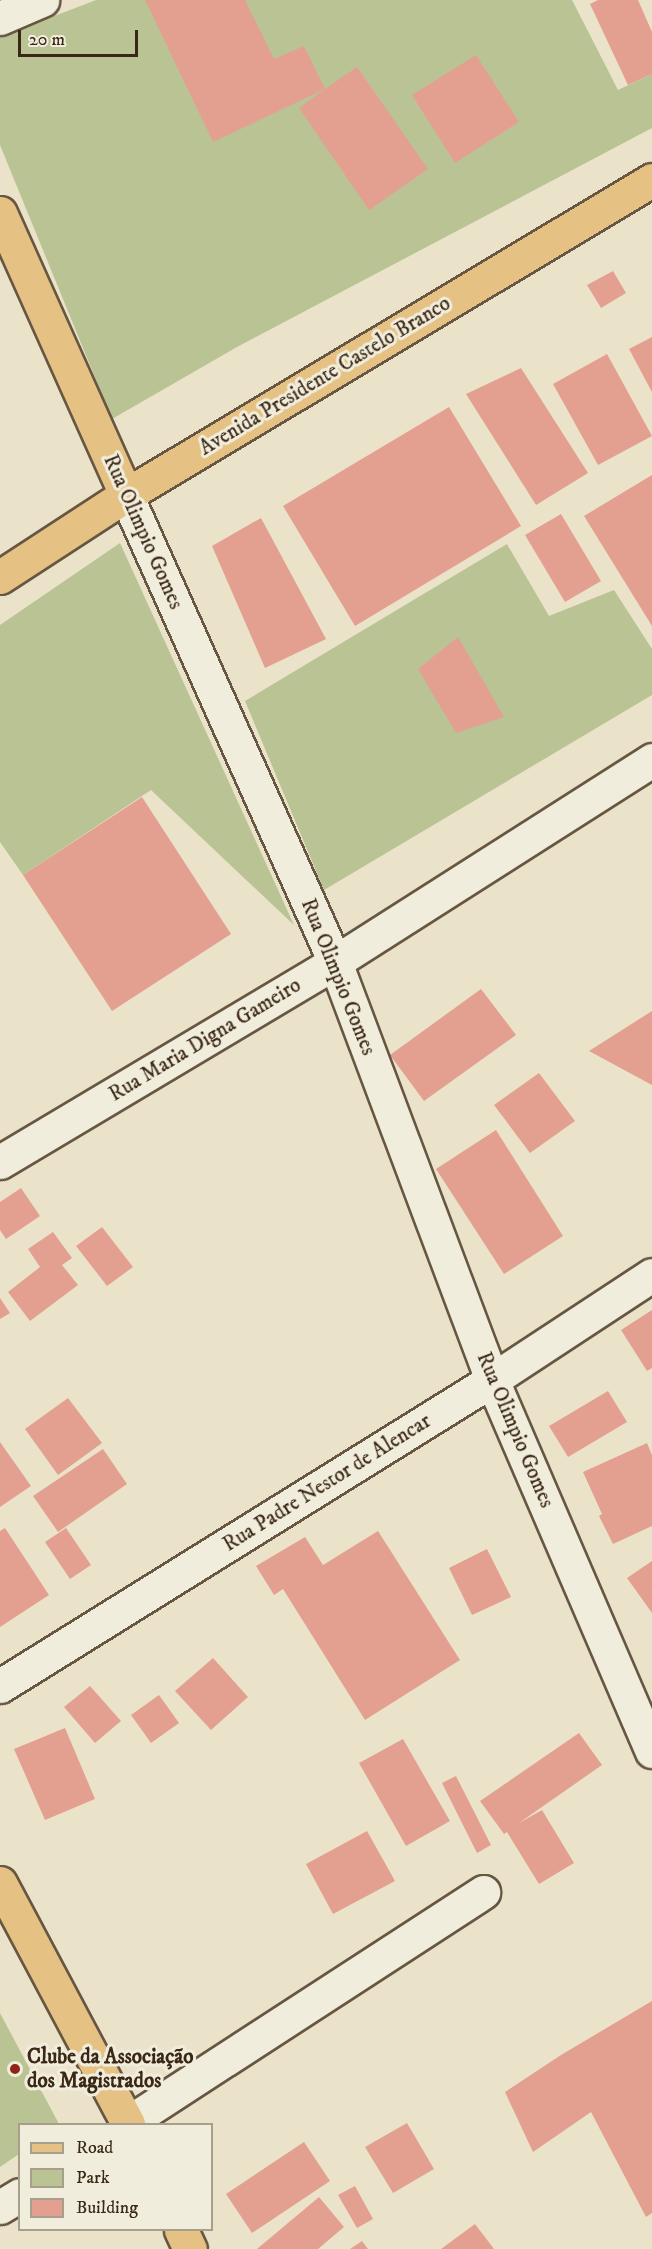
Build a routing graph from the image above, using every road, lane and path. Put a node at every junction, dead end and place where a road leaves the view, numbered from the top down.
1 (42, 0) edge
2 (0, 18) edge
3 (652, 180) edge
4 (0, 213) edge
5 (126, 495) junction
6 (0, 577) edge
7 (652, 760) edge
8 (335, 962) junction
9 (0, 1162) edge
10 (652, 1275) edge
11 (492, 1380) junction
12 (0, 1686) edge
13 (652, 1751) edge
14 (0, 1883) edge
15 (483, 1892) dead end
16 (126, 2123) edge
17 (129, 2123) edge
18 (18, 2195) edge
19 (0, 2207) edge
20 (182, 2231) edge
21 (190, 2249) edge

1 - 2 street
3 - 5 main road, Avenida Presidente Castelo Branco
4 - 5 main road, Rua Olimpio Gomes
5 - 6 main road, Avenida Presidente Castelo Branco
5 - 8 street, Rua Olimpio Gomes
7 - 8 street, Rua Maria Digna Gameiro
8 - 9 street, Rua Maria Digna Gameiro
8 - 11 street, Rua Olimpio Gomes
10 - 11 street, Rua Padre Nestor de Alencar
11 - 12 street, Rua Padre Nestor de Alencar
11 - 13 street, Rua Olimpio Gomes
14 - 16 main road
15 - 17 street
18 - 19 street
20 - 21 main road

